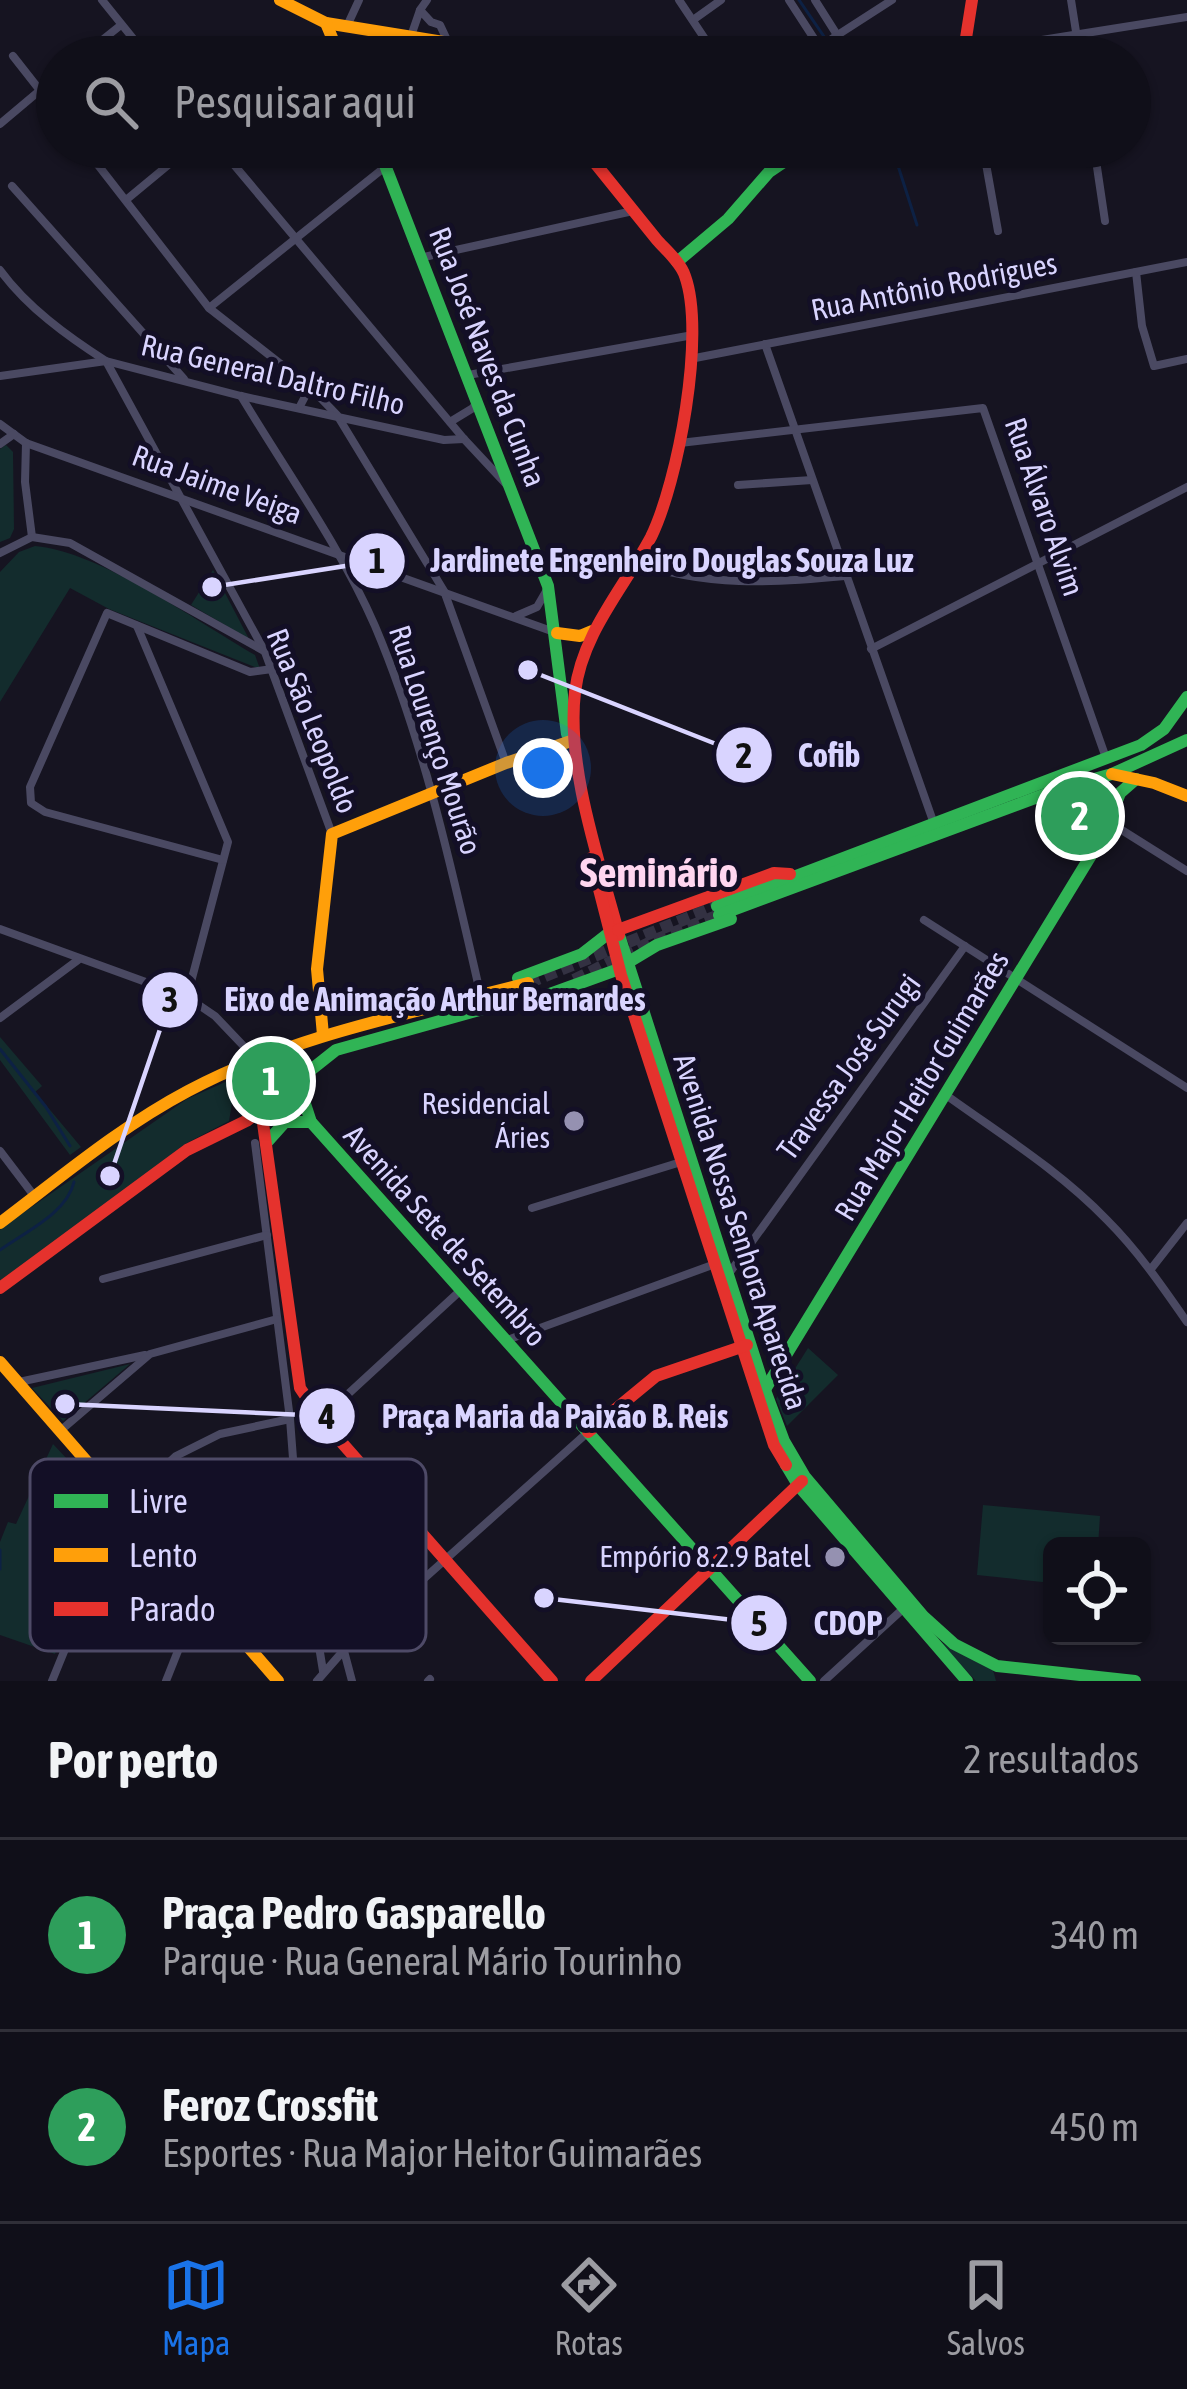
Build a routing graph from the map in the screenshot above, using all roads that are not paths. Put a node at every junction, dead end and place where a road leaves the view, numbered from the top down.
1 (102, 0) edge
2 (280, 0) edge
3 (359, 0) edge
4 (427, 0) edge
5 (679, 0) edge
6 (721, 0) edge
7 (789, 0) edge
8 (814, 0) edge
9 (892, 0) edge
10 (971, 0) edge
11 (1071, 0) edge
12 (420, 10) junction
13 (1187, 17) edge
14 (692, 20) junction
15 (326, 23) junction
16 (121, 25) junction
17 (347, 27) junction
18 (1076, 33) junction
19 (837, 34) junction
20 (107, 36) edge
21 (130, 36) edge
22 (331, 36) edge
23 (411, 36) joint
24 (445, 36) edge
25 (703, 36) edge
26 (812, 36) edge
27 (834, 36) edge
28 (967, 36) edge
29 (1061, 36) edge
30 (1076, 36) edge
31 (13, 56) dead end
32 (36, 85) edge
33 (36, 93) edge
34 (0, 124) edge
35 (101, 168) edge
36 (165, 168) edge
37 (237, 168) edge
38 (383, 168) edge
39 (387, 168) edge
40 (599, 168) edge
41 (772, 168) edge
42 (987, 168) edge
43 (1097, 168) edge
44 (12, 186) dead end
45 (126, 200) junction
46 (633, 211) junction
47 (1105, 221) dead end
48 (998, 231) dead end
49 (295, 238) junction
50 (424, 257) junction
51 (677, 262) junction
52 (1187, 262) edge
53 (0, 270) edge
54 (1136, 272) junction
55 (209, 308) junction
56 (693, 335) junction
57 (765, 344) junction
58 (690, 359) junction
59 (1187, 359) edge
60 (106, 361) junction
61 (468, 375) junction
62 (0, 376) edge
63 (185, 380) junction
64 (310, 387) junction
65 (241, 396) junction
66 (478, 400) junction
67 (299, 408) junction
68 (337, 415) junction
69 (450, 422) junction
70 (0, 424) edge
71 (794, 429) junction
72 (14, 434) junction
73 (464, 440) junction
74 (680, 442) junction
75 (26, 443) junction
76 (0, 444) edge
77 (812, 480) junction
78 (738, 485) dead end
79 (1187, 487) edge
80 (514, 491) junction
81 (179, 496) junction
82 (32, 537) junction
83 (335, 552) junction
84 (0, 553) edge
85 (635, 562) junction
86 (1038, 563) junction
87 (845, 576) junction
88 (548, 586) junction
89 (444, 591) junction
90 (513, 617) junction
91 (136, 624) junction
92 (592, 631) junction
93 (557, 633) junction
94 (871, 650) junction
95 (265, 652) junction
96 (272, 669) junction
97 (1187, 697) edge
98 (1187, 740) edge
99 (571, 741) junction
100 (1106, 758) junction
101 (1145, 759) junction
102 (506, 763) junction
103 (1112, 774) junction
104 (1136, 779) junction
105 (1154, 783) junction
106 (433, 792) junction
107 (1120, 793) junction
108 (1187, 796) edge
109 (933, 821) junction
110 (1108, 823) junction
111 (332, 835) junction
112 (223, 860) junction
113 (1187, 871) edge
114 (799, 880) junction
115 (718, 910) tunnel mouth
116 (924, 920) dead end
117 (0, 929) edge
118 (613, 932) junction
119 (965, 946) junction
120 (79, 959) junction
121 (623, 966) junction
122 (1016, 978) junction
123 (479, 988) junction
124 (531, 989) tunnel mouth
125 (187, 998) junction
126 (440, 1013) junction
127 (0, 1018) edge
128 (323, 1035) junction
129 (271, 1055) junction
130 (256, 1059) junction
131 (315, 1067) junction
132 (298, 1084) junction
133 (1187, 1088) edge
134 (945, 1094) junction
135 (263, 1116) junction
136 (310, 1122) junction
137 (262, 1142) junction
138 (0, 1151) edge
139 (682, 1162) junction
140 (272, 1181) junction
141 (35, 1197) junction
142 (262, 1197) junction
143 (532, 1208) dead end
144 (0, 1223) edge
145 (1187, 1223) edge
146 (267, 1235) junction
147 (715, 1264) junction
148 (1151, 1269) junction
149 (728, 1274) junction
150 (103, 1279) dead end
151 (0, 1288) edge
152 (461, 1290) junction
153 (278, 1319) junction
154 (1187, 1322) edge
155 (280, 1337) junction
156 (506, 1340) junction
157 (746, 1345) junction
158 (150, 1354) junction
159 (0, 1362) edge
160 (294, 1364) junction
161 (18, 1382) junction
162 (761, 1395) junction
163 (290, 1419) junction
164 (321, 1419) junction
165 (60, 1431) junction
166 (588, 1432) junction
167 (84, 1459) edge
168 (173, 1459) edge
169 (293, 1459) edge
170 (356, 1459) edge
171 (801, 1481) junction
172 (426, 1538) edge
173 (446, 1561) junction
174 (709, 1567) junction
175 (426, 1578) edge
176 (904, 1608) junction
177 (64, 1651) edge
178 (178, 1651) edge
179 (253, 1651) edge
180 (319, 1651) edge
181 (343, 1651) edge
182 (344, 1651) edge
183 (322, 1671) junction
184 (1024, 1671) junction
185 (998, 1674) edge
186 (52, 1681) edge
187 (166, 1681) edge
188 (278, 1681) edge
189 (316, 1681) edge
190 (352, 1681) edge
191 (552, 1681) edge
192 (591, 1681) edge
193 (810, 1681) edge
194 (824, 1681) edge
195 (967, 1681) edge
196 (1009, 1681) edge
197 (1135, 1681) edge

1 - 16 street
2 - 15 main road
3 - 17 street
4 - 12 street
5 - 14 street
6 - 14 street
7 - 26 street
8 - 19 street
9 - 19 street
10 - 28 main road
11 - 18 street
12 - 23 street
12 - 24 street
13 - 18 street
14 - 25 street
15 - 17 main road
15 - 22 main road
16 - 20 street
16 - 21 street
17 - 23 main road
18 - 29 street
18 - 30 street
19 - 27 street
31 - 32 street
33 - 34 street
35 - 45 street
36 - 45 street
37 - 49 street
38 - 49 street
39 - 50 main road, Rua José Naves da Cunha
40 - 46 main road, Avenida Nossa Senhora Aparecida
41 - 51 main road
42 - 48 street
43 - 47 street
44 - 63 street
45 - 55 street
46 - 50 street
46 - 51 main road, Avenida Nossa Senhora Aparecida
49 - 55 street
49 - 69 street
50 - 61 main road, Rua José Naves da Cunha
51 - 56 main road, Avenida Nossa Senhora Aparecida
52 - 54 street, Rua Antônio Rodrigues
53 - 60 street, Rua São Leopoldo
54 - 57 street, Rua Antônio Rodrigues
54 - 59 street
55 - 64 street
56 - 58 main road, Avenida Nossa Senhora Aparecida
56 - 61 street
57 - 58 street, Rua Antônio Rodrigues
57 - 71 street
58 - 74 main road, Avenida Nossa Senhora Aparecida
60 - 62 street, Rua General Daltro Filho
60 - 63 street, Rua General Daltro Filho
60 - 81 street, Rua São Leopoldo
61 - 66 main road, Rua José Naves da Cunha
63 - 65 street, Rua General Daltro Filho
64 - 67 street
64 - 68 street
65 - 67 street, Rua General Daltro Filho
65 - 83 street, Rua Lourenço Mourão
66 - 69 street
66 - 80 main road, Rua José Naves da Cunha
67 - 68 street, Rua General Daltro Filho
68 - 73 street, Rua General Daltro Filho
68 - 89 street
69 - 73 street
70 - 72 street, Rua Jaime Veiga
71 - 74 street, Rua Álvaro Alvim
71 - 77 street
71 - 86 street, Rua Álvaro Alvim
72 - 75 street, Rua Jaime Veiga
72 - 76 street
73 - 80 street
74 - 85 main road, Avenida Nossa Senhora Aparecida
75 - 81 street, Rua Jaime Veiga
75 - 82 street
77 - 78 street
77 - 87 street
79 - 86 street
80 - 88 main road, Rua José Naves da Cunha
81 - 83 street, Rua Jaime Veiga
81 - 95 street, Rua São Leopoldo
82 - 84 street
82 - 95 street
83 - 89 street, Rua Jaime Veiga
83 - 106 street, Rua Lourenço Mourão
85 - 87 street
85 - 92 main road, Avenida Nossa Senhora Aparecida
86 - 94 street
86 - 100 street, Rua Álvaro Alvim
87 - 94 street
88 - 90 street
88 - 93 main road, Rua José Naves da Cunha
89 - 90 street, Rua Jaime Veiga
89 - 102 street
90 - 93 street, Rua Jaime Veiga
91 - 96 street
91 - 112 street
91 - 112 street
92 - 93 main road
92 - 99 main road, Avenida Nossa Senhora Aparecida
93 - 99 main road, Rua José Naves da Cunha
94 - 109 street
95 - 96 street, Rua São Leopoldo
96 - 111 street, Rua São Leopoldo
97 - 100 main road
98 - 101 main road
99 - 102 main road
99 - 118 main road, Avenida Nossa Senhora Aparecida
100 - 103 main road, Rua Álvaro Alvim
100 - 109 main road
101 - 103 main road
101 - 105 main road
102 - 106 main road
103 - 104 main road
103 - 107 main road
103 - 114 main road
104 - 105 main road
104 - 107 main road, Rua Major Heitor Guimarães
105 - 108 main road
106 - 111 main road
106 - 123 street, Rua Lourenço Mourão
107 - 110 main road, Rua Major Heitor Guimarães
109 - 114 main road
110 - 113 street
110 - 122 main road, Rua Major Heitor Guimarães
111 - 128 main road, Rua São Leopoldo
112 - 125 street
114 - 115 main road
114 - 118 main road
114 - 121 main road
116 - 119 street
117 - 120 street
118 - 121 main road, Avenida Nossa Senhora Aparecida
118 - 123 main road
119 - 122 street
119 - 149 street, Travessa José Surugi
120 - 125 street
120 - 127 street
121 - 126 main road
121 - 139 main road, Avenida Nossa Senhora Aparecida
121 - 149 main road, Avenida Nossa Senhora Aparecida
122 - 133 street
122 - 134 main road, Rua Major Heitor Guimarães
123 - 126 main road
124 - 126 main road
125 - 130 street
126 - 128 main road
126 - 131 main road
128 - 129 main road
128 - 131 main road, Rua São Leopoldo
129 - 130 main road
129 - 132 main road
130 - 135 main road
130 - 141 main road
131 - 132 main road
132 - 135 main road
132 - 136 main road, Avenida Sete de Setembro
134 - 148 street
134 - 162 main road, Rua Major Heitor Guimarães
135 - 137 main road
135 - 151 main road
136 - 137 main road
136 - 152 main road, Avenida Sete de Setembro
137 - 140 main road
137 - 142 street
138 - 141 street
139 - 143 street
139 - 147 main road, Avenida Nossa Senhora Aparecida
140 - 142 main road
140 - 160 main road
141 - 144 main road
142 - 146 street
145 - 148 street
146 - 150 street
146 - 153 street
147 - 156 street
147 - 157 main road, Avenida Nossa Senhora Aparecida
148 - 154 street
149 - 157 main road, Avenida Nossa Senhora Aparecida
152 - 156 main road, Avenida Sete de Setembro
152 - 164 street
153 - 155 street
153 - 158 street
155 - 160 main road
155 - 163 street
156 - 166 main road, Avenida Sete de Setembro
157 - 162 main road, Avenida Nossa Senhora Aparecida
157 - 166 main road
158 - 161 street
158 - 165 street
159 - 161 main road
160 - 164 main road
161 - 165 main road
162 - 171 main road, Avenida Nossa Senhora Aparecida
163 - 168 street
163 - 169 street
164 - 170 main road
165 - 167 main road
166 - 173 street
166 - 174 main road, Avenida Sete de Setembro
171 - 174 main road
171 - 176 main road, Avenida Nossa Senhora Aparecida
171 - 185 main road, Avenida Nossa Senhora Aparecida
172 - 173 main road
173 - 175 street
173 - 191 main road
174 - 192 main road
174 - 193 main road, Avenida Sete de Setembro
176 - 194 street
176 - 195 main road, Avenida Nossa Senhora Aparecida
177 - 186 street
178 - 187 street
179 - 188 main road
180 - 183 street
181 - 183 street
182 - 190 street
183 - 189 street
184 - 185 main road, Avenida Nossa Senhora Aparecida
184 - 196 main road
184 - 197 main road, Avenida Nossa Senhora Aparecida

